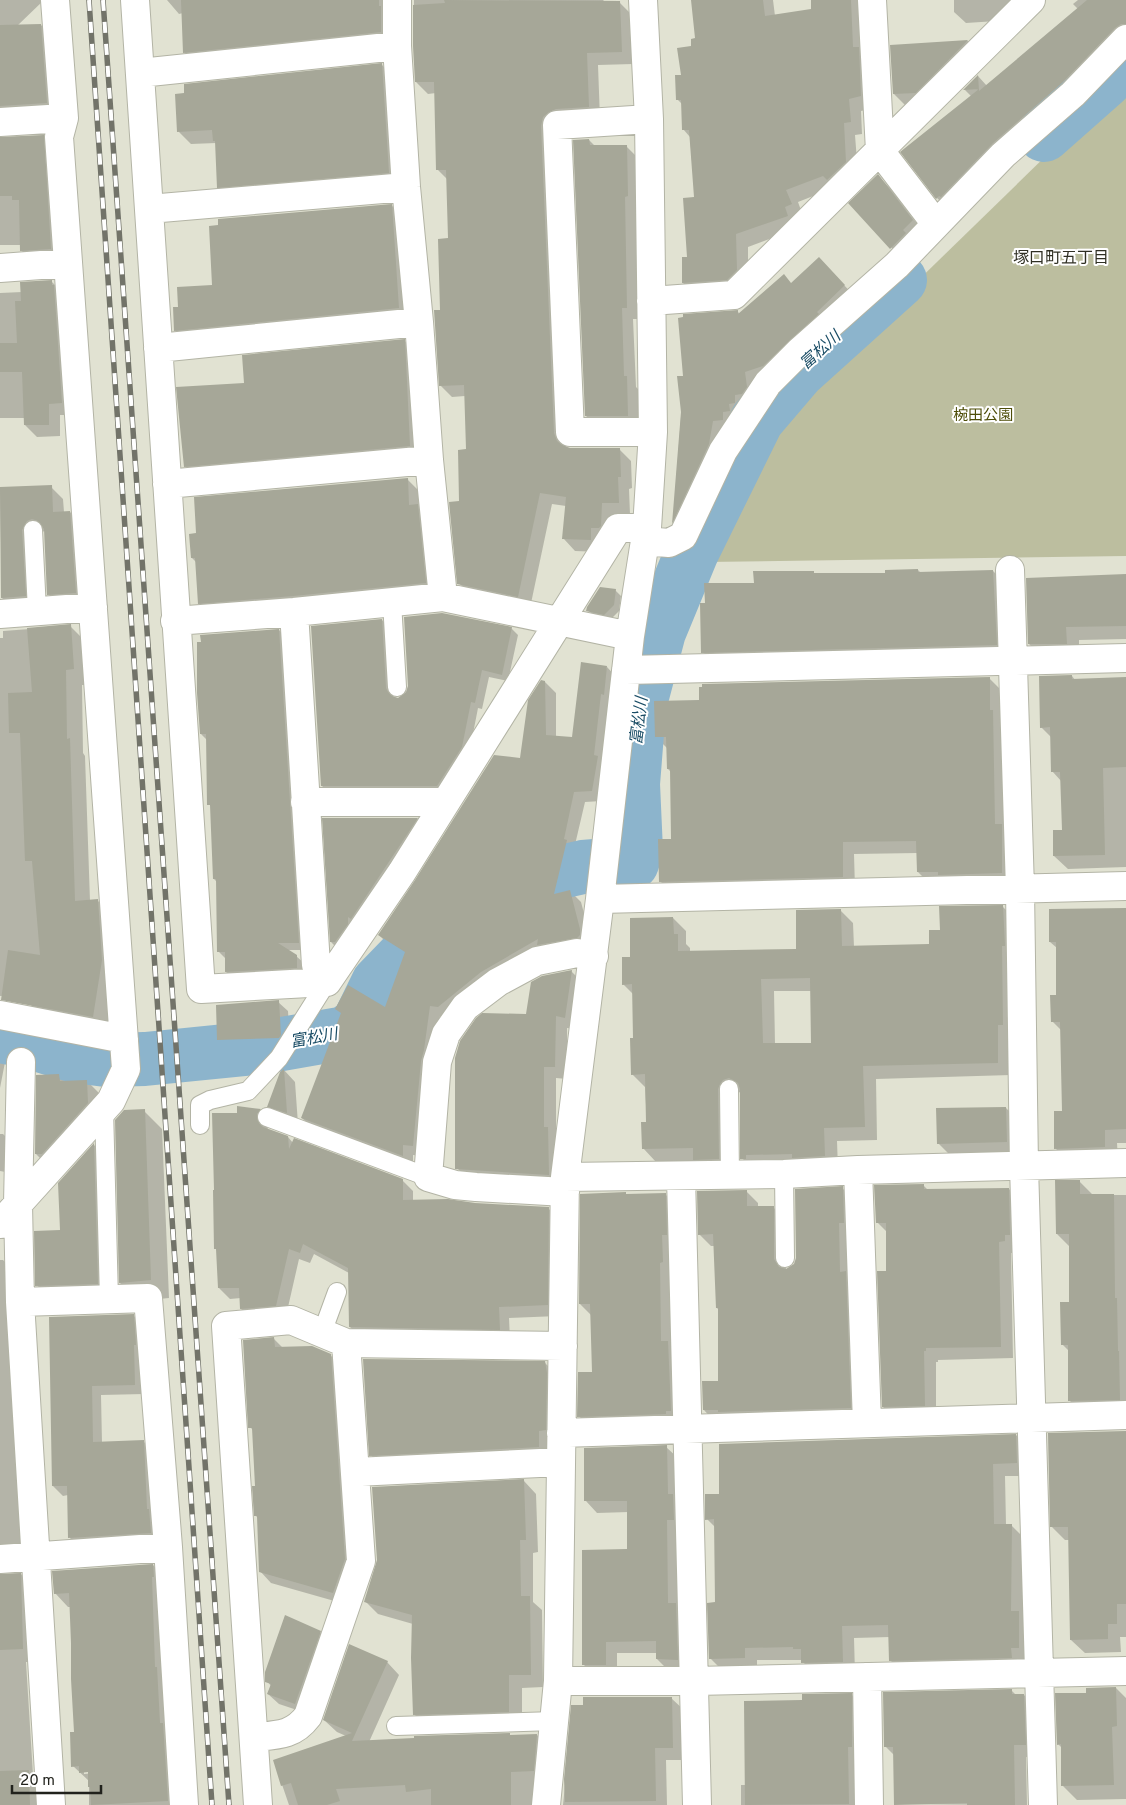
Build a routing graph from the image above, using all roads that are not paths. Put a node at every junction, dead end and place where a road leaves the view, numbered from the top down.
1 (55, 0) edge
2 (135, 0) edge
3 (397, 0) edge
4 (643, 0) edge
5 (872, 0) edge
6 (1031, 0) edge
7 (1126, 39) edge
8 (397, 46) junction
9 (140, 73) junction
10 (64, 118) junction
11 (649, 119) junction
12 (0, 122) edge
13 (880, 151) junction
14 (406, 187) junction
15 (149, 209) junction
16 (936, 224) junction
17 (68, 262) junction
18 (0, 268) edge
19 (651, 301) junction
20 (419, 322) junction
21 (158, 348) junction
22 (653, 432) junction
23 (429, 460) junction
24 (167, 484) junction
25 (33, 530) dead end
26 (646, 535) junction
27 (1010, 570) dead end
28 (443, 596) junction
29 (392, 602) junction
30 (93, 607) junction
31 (37, 610) junction
32 (294, 612) junction
33 (0, 614) edge
34 (175, 622) junction
35 (558, 622) junction
36 (630, 636) junction
37 (1126, 658) edge
38 (1013, 660) junction
39 (642, 669) junction
40 (397, 687) dead end
41 (305, 802) junction
42 (444, 802) junction
43 (603, 877) junction
44 (1126, 886) edge
45 (1020, 888) junction
46 (594, 956) junction
47 (327, 982) junction
48 (0, 1015) edge
49 (125, 1053) junction
50 (21, 1062) dead end
51 (728, 1089) dead end
52 (104, 1109) junction
53 (267, 1117) dead end
54 (200, 1125) dead end
55 (1126, 1163) edge
56 (1024, 1166) junction
57 (858, 1170) junction
58 (784, 1174) junction
59 (730, 1176) junction
60 (428, 1177) junction
61 (681, 1177) junction
62 (565, 1185) junction
63 (18, 1204) junction
64 (0, 1224) edge
65 (784, 1258) dead end
66 (337, 1292) dead end
67 (109, 1299) junction
68 (20, 1302) junction
69 (322, 1333) junction
70 (346, 1343) junction
71 (563, 1346) junction
72 (1126, 1415) edge
73 (1032, 1416) junction
74 (868, 1423) junction
75 (687, 1430) junction
76 (561, 1433) junction
77 (561, 1462) junction
78 (356, 1472) junction
79 (168, 1547) junction
80 (36, 1556) junction
81 (0, 1559) edge
82 (1126, 1671) edge
83 (1039, 1673) junction
84 (867, 1677) junction
85 (695, 1681) junction
86 (558, 1682) junction
87 (554, 1721) junction
88 (396, 1726) dead end
89 (254, 1737) junction
90 (51, 1805) edge
91 (184, 1805) edge
92 (258, 1805) edge
93 (546, 1805) edge
94 (697, 1805) edge
95 (870, 1805) edge
96 (1043, 1805) edge

1 - 10 street
2 - 9 street
3 - 8 street
4 - 11 street
5 - 13 street
6 - 13 street
7 - 16 street
8 - 9 street
8 - 14 street
9 - 15 street
10 - 12 street
10 - 17 street
11 - 19 street
11 - 22 street
13 - 16 street
13 - 19 street
14 - 15 street
14 - 20 street
15 - 21 street
16 - 26 street
17 - 18 street
17 - 30 street
19 - 22 street
20 - 21 street
20 - 23 street
21 - 24 street
22 - 26 street
23 - 24 street
23 - 28 street
24 - 34 street
25 - 31 lane
26 - 35 street
26 - 36 street
27 - 38 street
28 - 29 street
28 - 35 street
29 - 32 street
29 - 40 lane
30 - 31 street
30 - 49 street
31 - 33 street
32 - 34 street
32 - 41 street
34 - 47 street
35 - 36 street
35 - 42 street
36 - 39 street
37 - 38 street
38 - 39 street
38 - 45 street
39 - 43 street
41 - 42 street
41 - 47 street
42 - 47 street
43 - 45 street
43 - 46 street
44 - 45 street
45 - 56 street
46 - 60 street
46 - 62 street
47 - 54 lane
48 - 49 street
49 - 52 street
50 - 63 street
51 - 59 lane
52 - 63 street
52 - 67 lane
53 - 60 lane
55 - 56 street
56 - 57 street
56 - 73 street
57 - 58 street
57 - 74 street
58 - 59 street
58 - 65 lane
59 - 61 street
60 - 62 street
61 - 62 street
61 - 75 street
62 - 71 street
63 - 64 street
63 - 68 street
66 - 69 lane
67 - 68 street
67 - 79 street
68 - 80 street
69 - 70 street
69 - 89 street
70 - 71 street
70 - 78 street
71 - 76 street
72 - 73 street
73 - 74 street
73 - 83 street
74 - 75 street
75 - 76 street
75 - 85 street
76 - 77 street
77 - 78 street
77 - 86 street
78 - 89 street
79 - 80 street
79 - 91 street
80 - 81 street
80 - 90 street
82 - 83 street
83 - 84 street
83 - 96 street
84 - 85 street
84 - 95 street
85 - 86 street
85 - 94 street
86 - 87 street
87 - 88 lane
87 - 93 street
89 - 92 street

